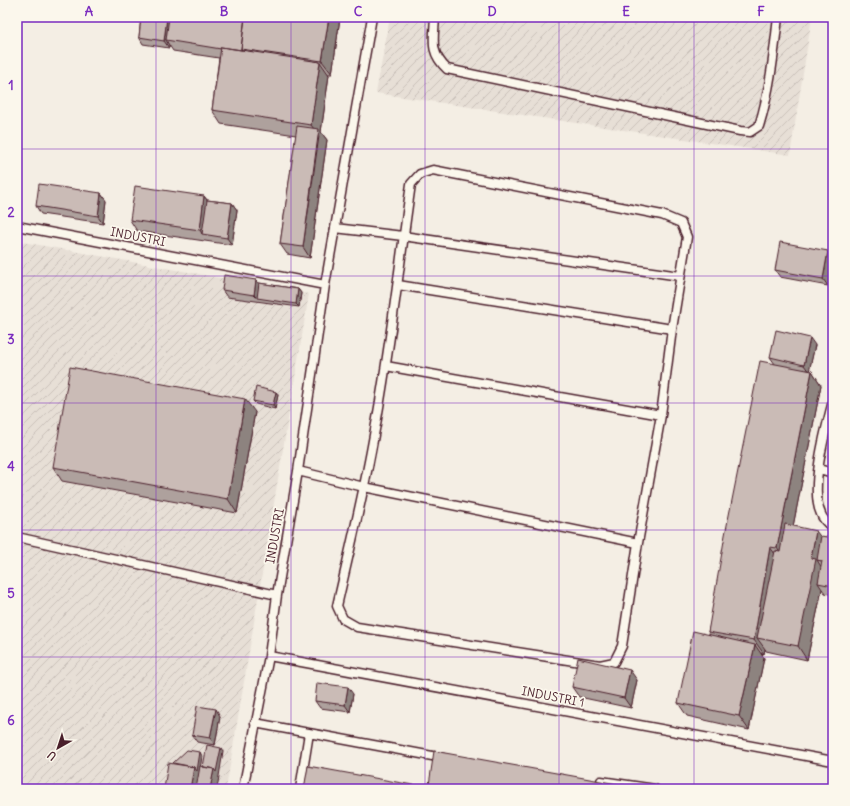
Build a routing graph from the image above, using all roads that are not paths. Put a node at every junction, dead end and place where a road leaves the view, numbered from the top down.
1 (372, 17) edge
2 (435, 17) edge
3 (778, 17) edge
4 (17, 226) edge
5 (335, 228) junction
6 (403, 236) junction
7 (680, 276) junction
8 (325, 285) junction
9 (398, 285) junction
10 (672, 329) junction
11 (386, 366) junction
12 (833, 401) edge
13 (661, 415) junction
14 (819, 469) junction
15 (298, 471) junction
16 (833, 473) edge
17 (364, 486) junction
18 (833, 528) edge
19 (17, 537) edge
20 (638, 543) junction
21 (277, 595) junction
22 (268, 656) junction
23 (255, 723) junction
24 (309, 733) junction
25 (448, 758) edge
26 (833, 761) edge
27 (594, 780) edge
28 (243, 789) edge
29 (300, 789) edge
30 (655, 789) edge

1 - 5 lane, INDUSTRI
2 - 3 lane
4 - 8 lane, INDUSTRI
5 - 6 lane
5 - 8 lane, INDUSTRI
6 - 7 lane
6 - 7 lane
6 - 9 lane
7 - 10 lane
8 - 15 lane, INDUSTRI
9 - 10 lane
9 - 11 lane
10 - 13 lane
11 - 13 lane
11 - 17 lane
12 - 14 lane
13 - 20 lane
14 - 16 lane
14 - 18 lane
15 - 17 lane
15 - 21 lane, INDUSTRI
17 - 20 lane
17 - 20 lane
19 - 21 lane
21 - 22 lane, INDUSTRI
22 - 23 lane, INDUSTRI
22 - 26 lane, INDUSTRI 1
23 - 24 lane
23 - 28 lane, INDUSTRI
24 - 25 lane
24 - 29 lane
27 - 30 lane

